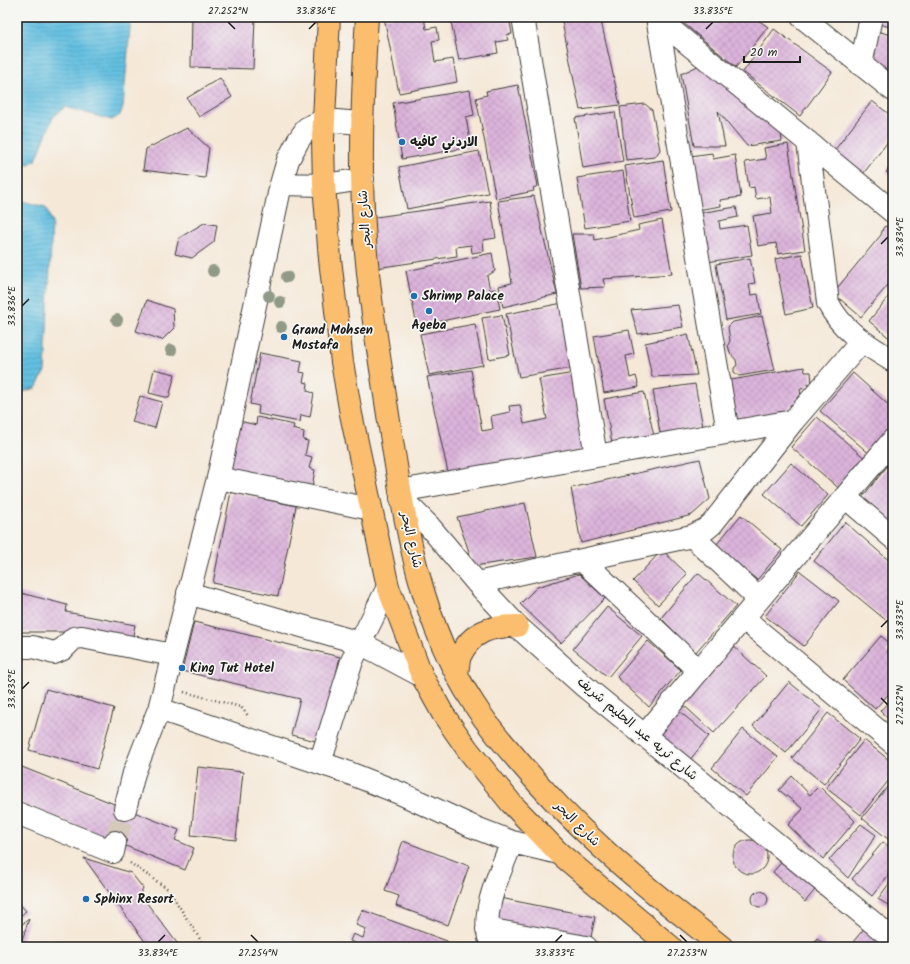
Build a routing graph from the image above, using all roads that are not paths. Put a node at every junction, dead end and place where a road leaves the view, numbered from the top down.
1 (329, 17) edge
2 (367, 17) edge
3 (523, 17) edge
4 (802, 17) edge
5 (872, 17) edge
6 (658, 18) edge
7 (861, 64) junction
8 (893, 90) edge
9 (324, 120) junction
10 (361, 123) junction
11 (808, 142) junction
12 (363, 179) junction
13 (281, 184) junction
14 (324, 185) junction
15 (893, 212) edge
16 (862, 341) junction
17 (893, 361) edge
18 (793, 421) junction
19 (728, 432) junction
20 (893, 440) edge
21 (596, 456) junction
22 (218, 478) junction
23 (401, 495) junction
24 (845, 497) junction
25 (372, 510) junction
26 (692, 536) junction
27 (893, 538) edge
28 (583, 561) junction
29 (477, 583) junction
30 (388, 587) junction
31 (188, 593) junction
32 (759, 599) junction
33 (743, 618) junction
34 (517, 626) junction
35 (360, 643) junction
36 (17, 647) edge
37 (172, 655) junction
38 (699, 671) junction
39 (457, 675) junction
40 (422, 676) junction
41 (159, 708) junction
42 (644, 736) junction
43 (893, 743) edge
44 (320, 763) junction
45 (124, 808) tunnel mouth
46 (17, 813) edge
47 (512, 842) junction
48 (114, 847) road end
49 (559, 853) junction
50 (893, 939) edge
51 (490, 942) edge
52 (586, 947) edge
53 (671, 947) edge
54 (722, 947) edge

1 - 9 main road
2 - 10 main road, شارع البحر
3 - 21 street
4 - 7 street
5 - 7 street
6 - 11 street
6 - 19 street
7 - 8 street
9 - 10 street
9 - 13 street
9 - 14 main road
10 - 12 main road, شارع البحر
11 - 15 street
11 - 16 street
12 - 14 street
12 - 23 main road, شارع البحر
13 - 14 street
13 - 22 street
14 - 25 main road
16 - 17 street
16 - 18 street
18 - 19 street
18 - 26 street
19 - 21 street
20 - 24 street
21 - 23 street
22 - 25 street
22 - 31 street
23 - 29 street, شارع ثريه عبد الحليم شريف
23 - 39 main road, شارع البحر
24 - 27 street
24 - 32 street
25 - 30 main road
26 - 28 street
26 - 32 street
28 - 29 street
28 - 38 street
29 - 34 street, شارع ثريه عبد الحليم شريف
30 - 35 street
30 - 40 main road
31 - 35 street
31 - 37 street
32 - 33 street
33 - 38 street
33 - 43 street
34 - 39 main road
34 - 42 street, شارع ثريه عبد الحليم شريف
35 - 40 street
35 - 44 street
36 - 37 street
37 - 41 street
38 - 42 street
39 - 54 main road, شارع البحر
40 - 49 main road
41 - 44 street
41 - 45 street
42 - 50 street, شارع ثريه عبد الحليم شريف
44 - 47 street
46 - 48 street
47 - 49 street
47 - 51 street
49 - 53 main road
51 - 52 street

